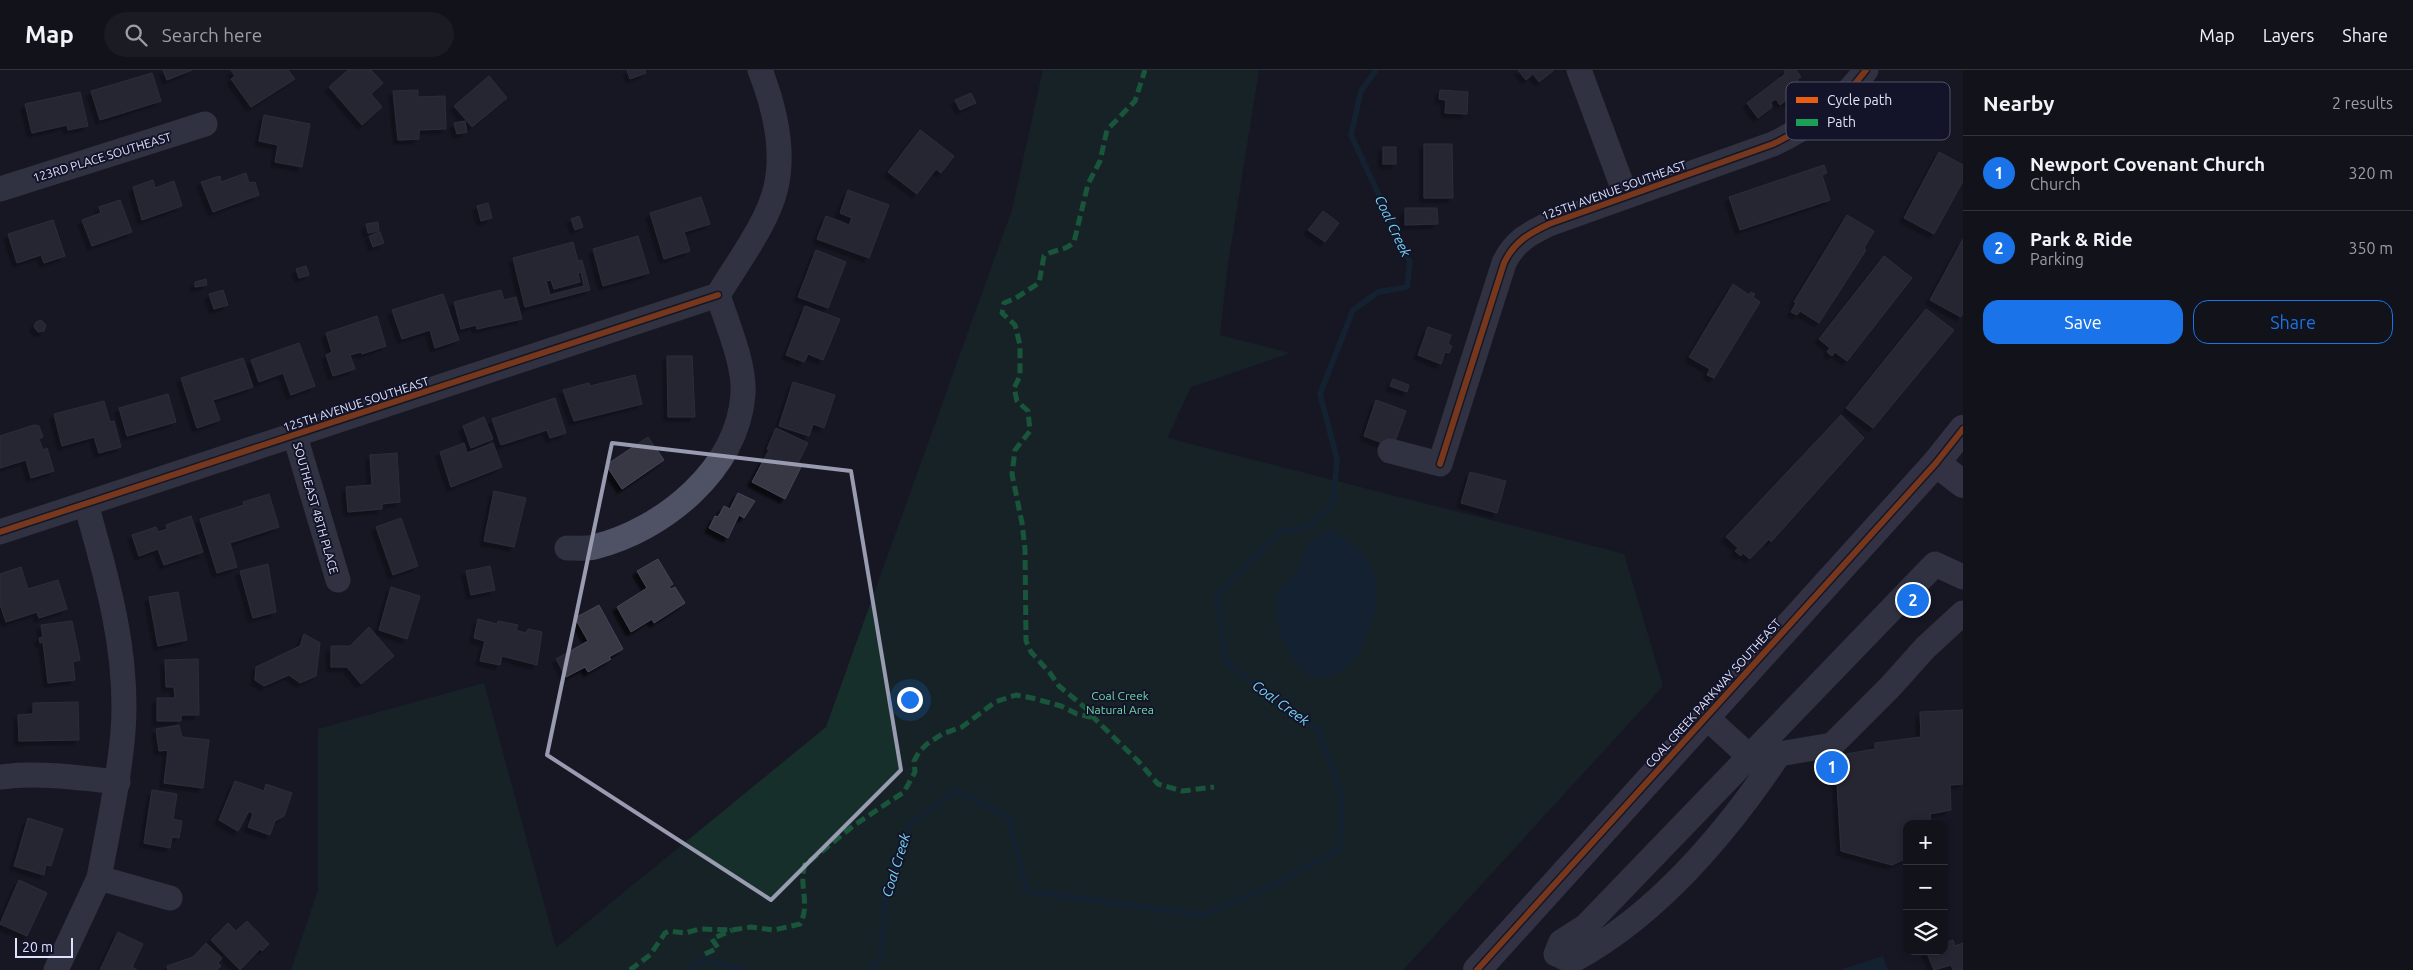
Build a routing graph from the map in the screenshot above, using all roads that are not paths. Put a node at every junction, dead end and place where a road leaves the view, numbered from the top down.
1 (760, 70) edge
2 (1579, 70) edge
3 (1866, 70) edge
4 (1855, 82) edge
5 (205, 124) dead end
6 (1786, 137) edge
7 (1, 185) edge
8 (1626, 196) junction
9 (718, 295) junction
10 (1963, 429) edge
11 (295, 436) junction
12 (1390, 451) dead end
13 (1936, 463) junction
14 (1963, 484) edge
15 (86, 504) junction
16 (0, 532) edge
17 (567, 548) dead end
18 (1963, 577) edge
19 (338, 580) dead end
20 (1963, 614) edge
21 (1706, 717) junction
22 (1758, 765) junction
23 (0, 777) edge
24 (118, 782) junction
25 (99, 878) junction
26 (170, 898) dead end
27 (56, 970) edge
28 (1477, 970) edge

1 - 9 street
2 - 8 street
3 - 4 street, 125TH AVENUE SOUTHEAST
5 - 7 street, 123RD PLACE SOUTHEAST
6 - 8 street, 125TH AVENUE SOUTHEAST
8 - 12 street, 125TH AVENUE SOUTHEAST
9 - 11 street, 125TH AVENUE SOUTHEAST
9 - 17 street
10 - 13 main road, COAL CREEK PARKWAY SOUTHEAST
11 - 15 street, 125TH AVENUE SOUTHEAST
11 - 19 street, SOUTHEAST 48TH PLACE
13 - 14 main road
13 - 21 main road, COAL CREEK PARKWAY SOUTHEAST
15 - 16 street, 125TH AVENUE SOUTHEAST
15 - 24 street
18 - 22 street
20 - 22 street
21 - 22 street
21 - 28 main road, COAL CREEK PARKWAY SOUTHEAST
22 - 22 street
23 - 24 street
24 - 25 street
25 - 26 street
25 - 27 street

